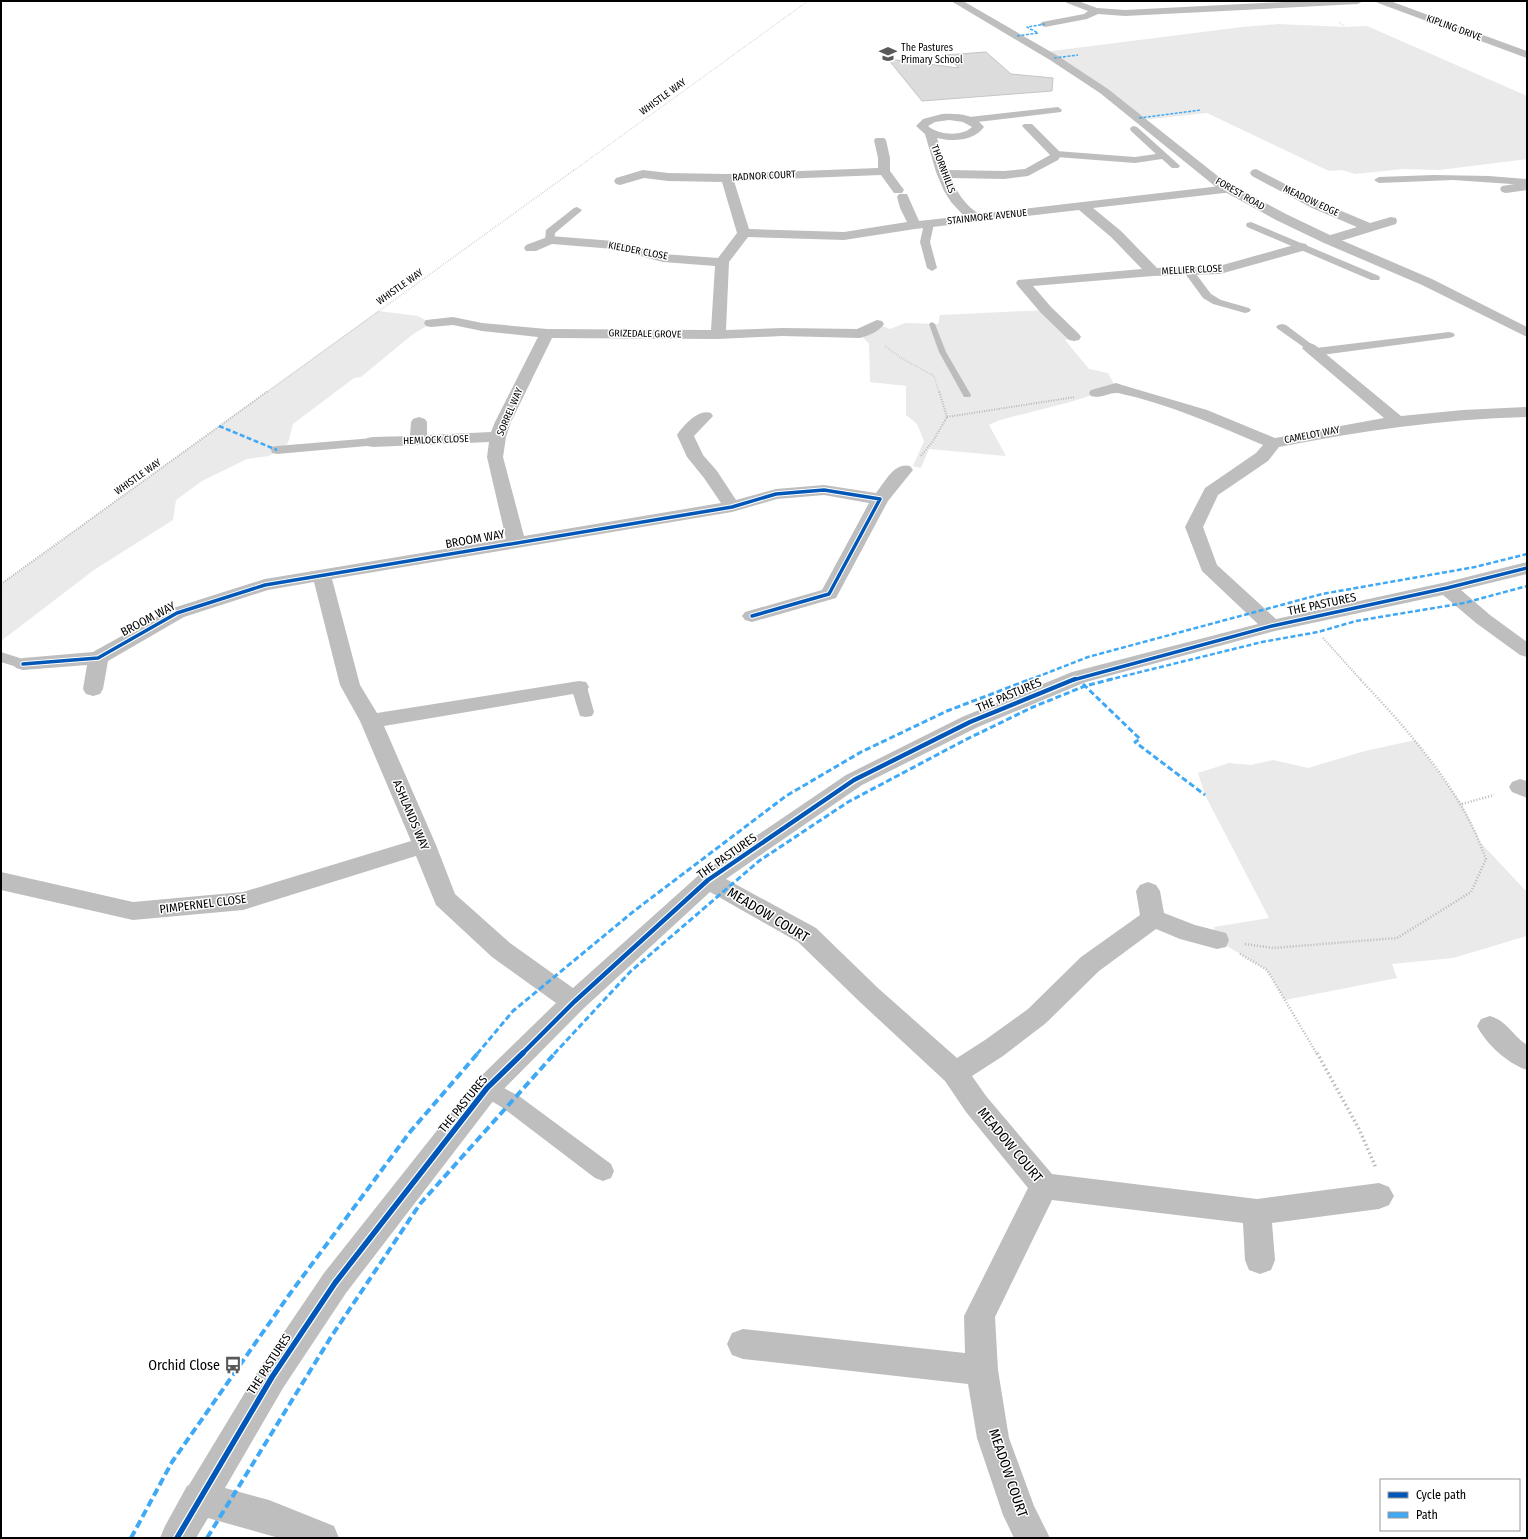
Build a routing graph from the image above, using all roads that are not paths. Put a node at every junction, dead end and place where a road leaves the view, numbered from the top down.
1 (956, 1) edge
2 (1070, 1) edge
3 (1358, 1) edge
4 (1382, 1) edge
5 (1096, 11) junction
6 (1045, 24) dead end
7 (1527, 55) edge
8 (1058, 110) dead end
9 (969, 120) junction
10 (1028, 126) dead end
11 (1134, 129) dead end
12 (930, 133) junction
13 (880, 140) dead end
14 (1056, 154) junction
15 (1163, 156) junction
16 (1175, 166) dead end
17 (884, 171) junction
18 (1256, 173) dead end
19 (943, 174) junction
20 (727, 178) junction
21 (1527, 179) edge
22 (620, 180) dead end
23 (1378, 180) dead end
24 (1229, 189) junction
25 (1506, 189) dead end
26 (1082, 206) junction
27 (577, 210) dead end
28 (977, 218) junction
29 (1391, 221) dead end
30 (929, 224) junction
31 (915, 225) junction
32 (1251, 225) dead end
33 (1368, 227) junction
34 (744, 233) junction
35 (550, 240) junction
36 (1329, 240) junction
37 (1301, 247) junction
38 (531, 248) dead end
39 (722, 262) junction
40 (932, 268) dead end
41 (1153, 272) junction
42 (1189, 272) junction
43 (1375, 278) dead end
44 (1245, 310) dead end
45 (430, 323) dead end
46 (877, 324) dead end
47 (1282, 327) dead end
48 (546, 333) junction
49 (1527, 333) edge
50 (718, 335) junction
51 (1450, 335) dead end
52 (1074, 337) dead end
53 (1312, 350) junction
54 (1108, 373) dead end
55 (1116, 388) junction
56 (1097, 393) road end
57 (1527, 412) edge
58 (705, 416) dead end
59 (1396, 420) junction
60 (418, 422) dead end
61 (498, 437) junction
62 (418, 440) junction
63 (373, 442) joint
64 (1273, 443) junction
65 (277, 450) dead end
66 (904, 470) road end
67 (880, 499) junction
68 (732, 507) junction
69 (516, 542) junction
70 (1527, 568) edge
71 (322, 576) junction
72 (1448, 588) junction
73 (752, 616) dead end
74 (1272, 626) junction
75 (1527, 651) edge
76 (1, 657) edge
77 (98, 658) junction
78 (23, 664) joint
79 (579, 687) joint
80 (93, 690) dead end
81 (586, 712) dead end
82 (371, 722) junction
83 (424, 845) junction
84 (708, 880) junction
85 (1, 881) edge
86 (1148, 891) dead end
87 (1154, 918) junction
88 (1217, 940) road end
89 (574, 1002) junction
90 (1490, 1026) dead end
91 (1527, 1059) edge
92 (955, 1073) junction
93 (487, 1088) junction
94 (603, 1171) dead end
95 (1044, 1186) junction
96 (1379, 1196) road end
97 (1257, 1212) junction
98 (1260, 1260) dead end
99 (743, 1344) dead end
100 (982, 1370) junction
101 (199, 1498) junction
102 (177, 1538) edge
103 (322, 1538) edge
104 (1033, 1538) edge

1 - 24 street, FOREST ROAD
2 - 5 street
3 - 5 street
4 - 7 street, KIPLING DRIVE
5 - 6 street
8 - 9 lane
9 - 12 street, THORNHILLS
9 - 12 street, THORNHILLS
10 - 14 street
11 - 15 lane
12 - 19 street, THORNHILLS
13 - 17 street
14 - 15 lane
14 - 19 street
15 - 16 lane
17 - 20 street, RADNOR COURT
17 - 31 street
18 - 33 street, MEADOW EDGE
19 - 28 street, THORNHILLS
20 - 22 street, RADNOR COURT
20 - 34 street
21 - 23 lane
21 - 25 street
24 - 26 street, STAINMORE AVENUE
24 - 36 street, FOREST ROAD
26 - 28 street, STAINMORE AVENUE
26 - 41 street, MELLIER CLOSE
27 - 35 lane
28 - 30 street, STAINMORE AVENUE
29 - 33 street, MEADOW EDGE
30 - 31 street, STAINMORE AVENUE
30 - 40 lane
31 - 34 street, STAINMORE AVENUE
32 - 37 lane
33 - 36 street, MEADOW EDGE
34 - 39 street
35 - 38 street, KIELDER CLOSE
35 - 39 street, KIELDER CLOSE
36 - 49 street, FOREST ROAD
37 - 42 street, MELLIER CLOSE
37 - 43 lane
39 - 50 street
41 - 42 street, MELLIER CLOSE
41 - 52 street
42 - 44 lane
45 - 48 street, GRIZEDALE GROVE
46 - 50 street, GRIZEDALE GROVE
47 - 53 lane
48 - 50 street, GRIZEDALE GROVE
48 - 61 street, SORREL WAY
51 - 53 lane
53 - 59 street
54 - 55 street
55 - 56 street
55 - 64 street
57 - 59 street, CAMELOT WAY
58 - 68 street
59 - 64 street, CAMELOT WAY
60 - 62 street
61 - 62 street, HEMLOCK CLOSE
61 - 69 street, SORREL WAY
62 - 63 street, HEMLOCK CLOSE
63 - 65 lane
64 - 74 street, CAMELOT WAY
66 - 67 street
67 - 68 street, BROOM WAY
67 - 73 street
68 - 69 street, BROOM WAY
69 - 71 street, BROOM WAY
70 - 72 street, THE PASTURES
71 - 77 street, BROOM WAY
71 - 82 street, ASHLANDS WAY
72 - 74 street, THE PASTURES
72 - 75 street
74 - 84 street, THE PASTURES
76 - 78 lane
77 - 78 street, BROOM WAY
77 - 80 street
79 - 81 lane
79 - 82 street
82 - 83 street, ASHLANDS WAY
83 - 85 street, PIMPERNEL CLOSE
83 - 89 street, ASHLANDS WAY
84 - 89 street, THE PASTURES
84 - 92 street, MEADOW COURT
86 - 87 street
87 - 88 street
87 - 92 street
89 - 93 street, THE PASTURES
90 - 91 street
92 - 95 street, MEADOW COURT
93 - 94 lane
93 - 101 street, THE PASTURES
95 - 97 street
95 - 100 street, MEADOW COURT
96 - 97 street
97 - 98 street
99 - 100 street
100 - 104 street, MEADOW COURT
101 - 102 street, THE PASTURES
101 - 103 street

